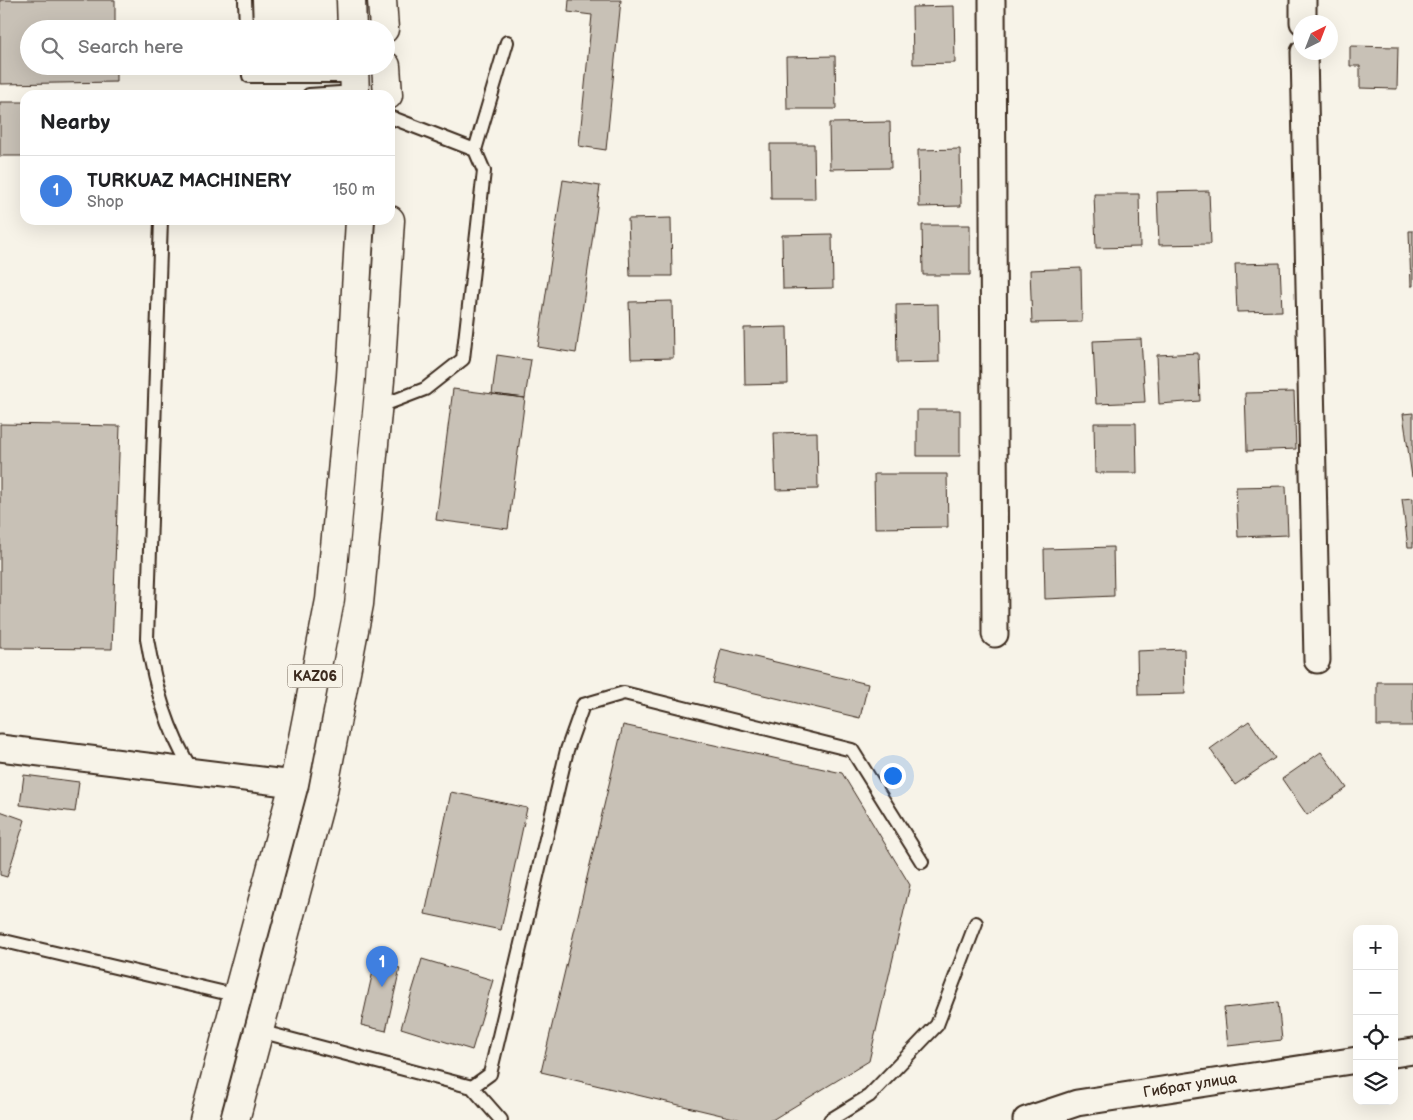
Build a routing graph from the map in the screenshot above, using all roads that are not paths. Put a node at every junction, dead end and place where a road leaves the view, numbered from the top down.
1 (245, 0) edge
2 (351, 0) edge
3 (382, 0) edge
4 (992, 0) edge
5 (1302, 0) edge
6 (1303, 15) edge
7 (246, 20) edge
8 (352, 20) edge
9 (383, 20) edge
10 (507, 42) dead end
11 (1304, 60) edge
12 (249, 75) edge
13 (387, 75) edge
14 (355, 82) edge
15 (327, 90) edge
16 (388, 90) edge
17 (395, 119) edge
18 (475, 150) junction
19 (161, 225) edge
20 (360, 225) edge
21 (390, 225) edge
22 (378, 407) junction
23 (995, 634) dead end
24 (1317, 660) dead end
25 (0, 748) edge
26 (193, 772) junction
27 (294, 784) junction
28 (922, 862) dead end
29 (976, 923) dead end
30 (0, 940) edge
31 (238, 996) junction
32 (259, 1031) junction
33 (1413, 1051) edge
34 (1398, 1053) edge
35 (1353, 1061) edge
36 (472, 1087) junction
37 (204, 1120) edge
38 (235, 1120) edge
39 (501, 1120) edge
40 (830, 1120) edge
41 (1026, 1120) edge

1 - 7 lane
2 - 8 highway
3 - 9 highway
4 - 23 street
5 - 6 street
10 - 18 lane
11 - 24 street
12 - 14 lane
13 - 16 highway
14 - 15 lane
17 - 18 lane
18 - 22 lane
19 - 26 lane
20 - 27 highway, KАZ06
21 - 22 highway, KАZ06
22 - 32 highway, KАZ06
25 - 26 street
26 - 27 street
27 - 31 highway, KАZ06
28 - 36 lane
29 - 40 lane
30 - 31 lane
31 - 37 highway, KАZ06
32 - 36 lane
32 - 38 highway, KАZ06
33 - 34 street
35 - 41 street, Гибрат улица
36 - 39 lane

